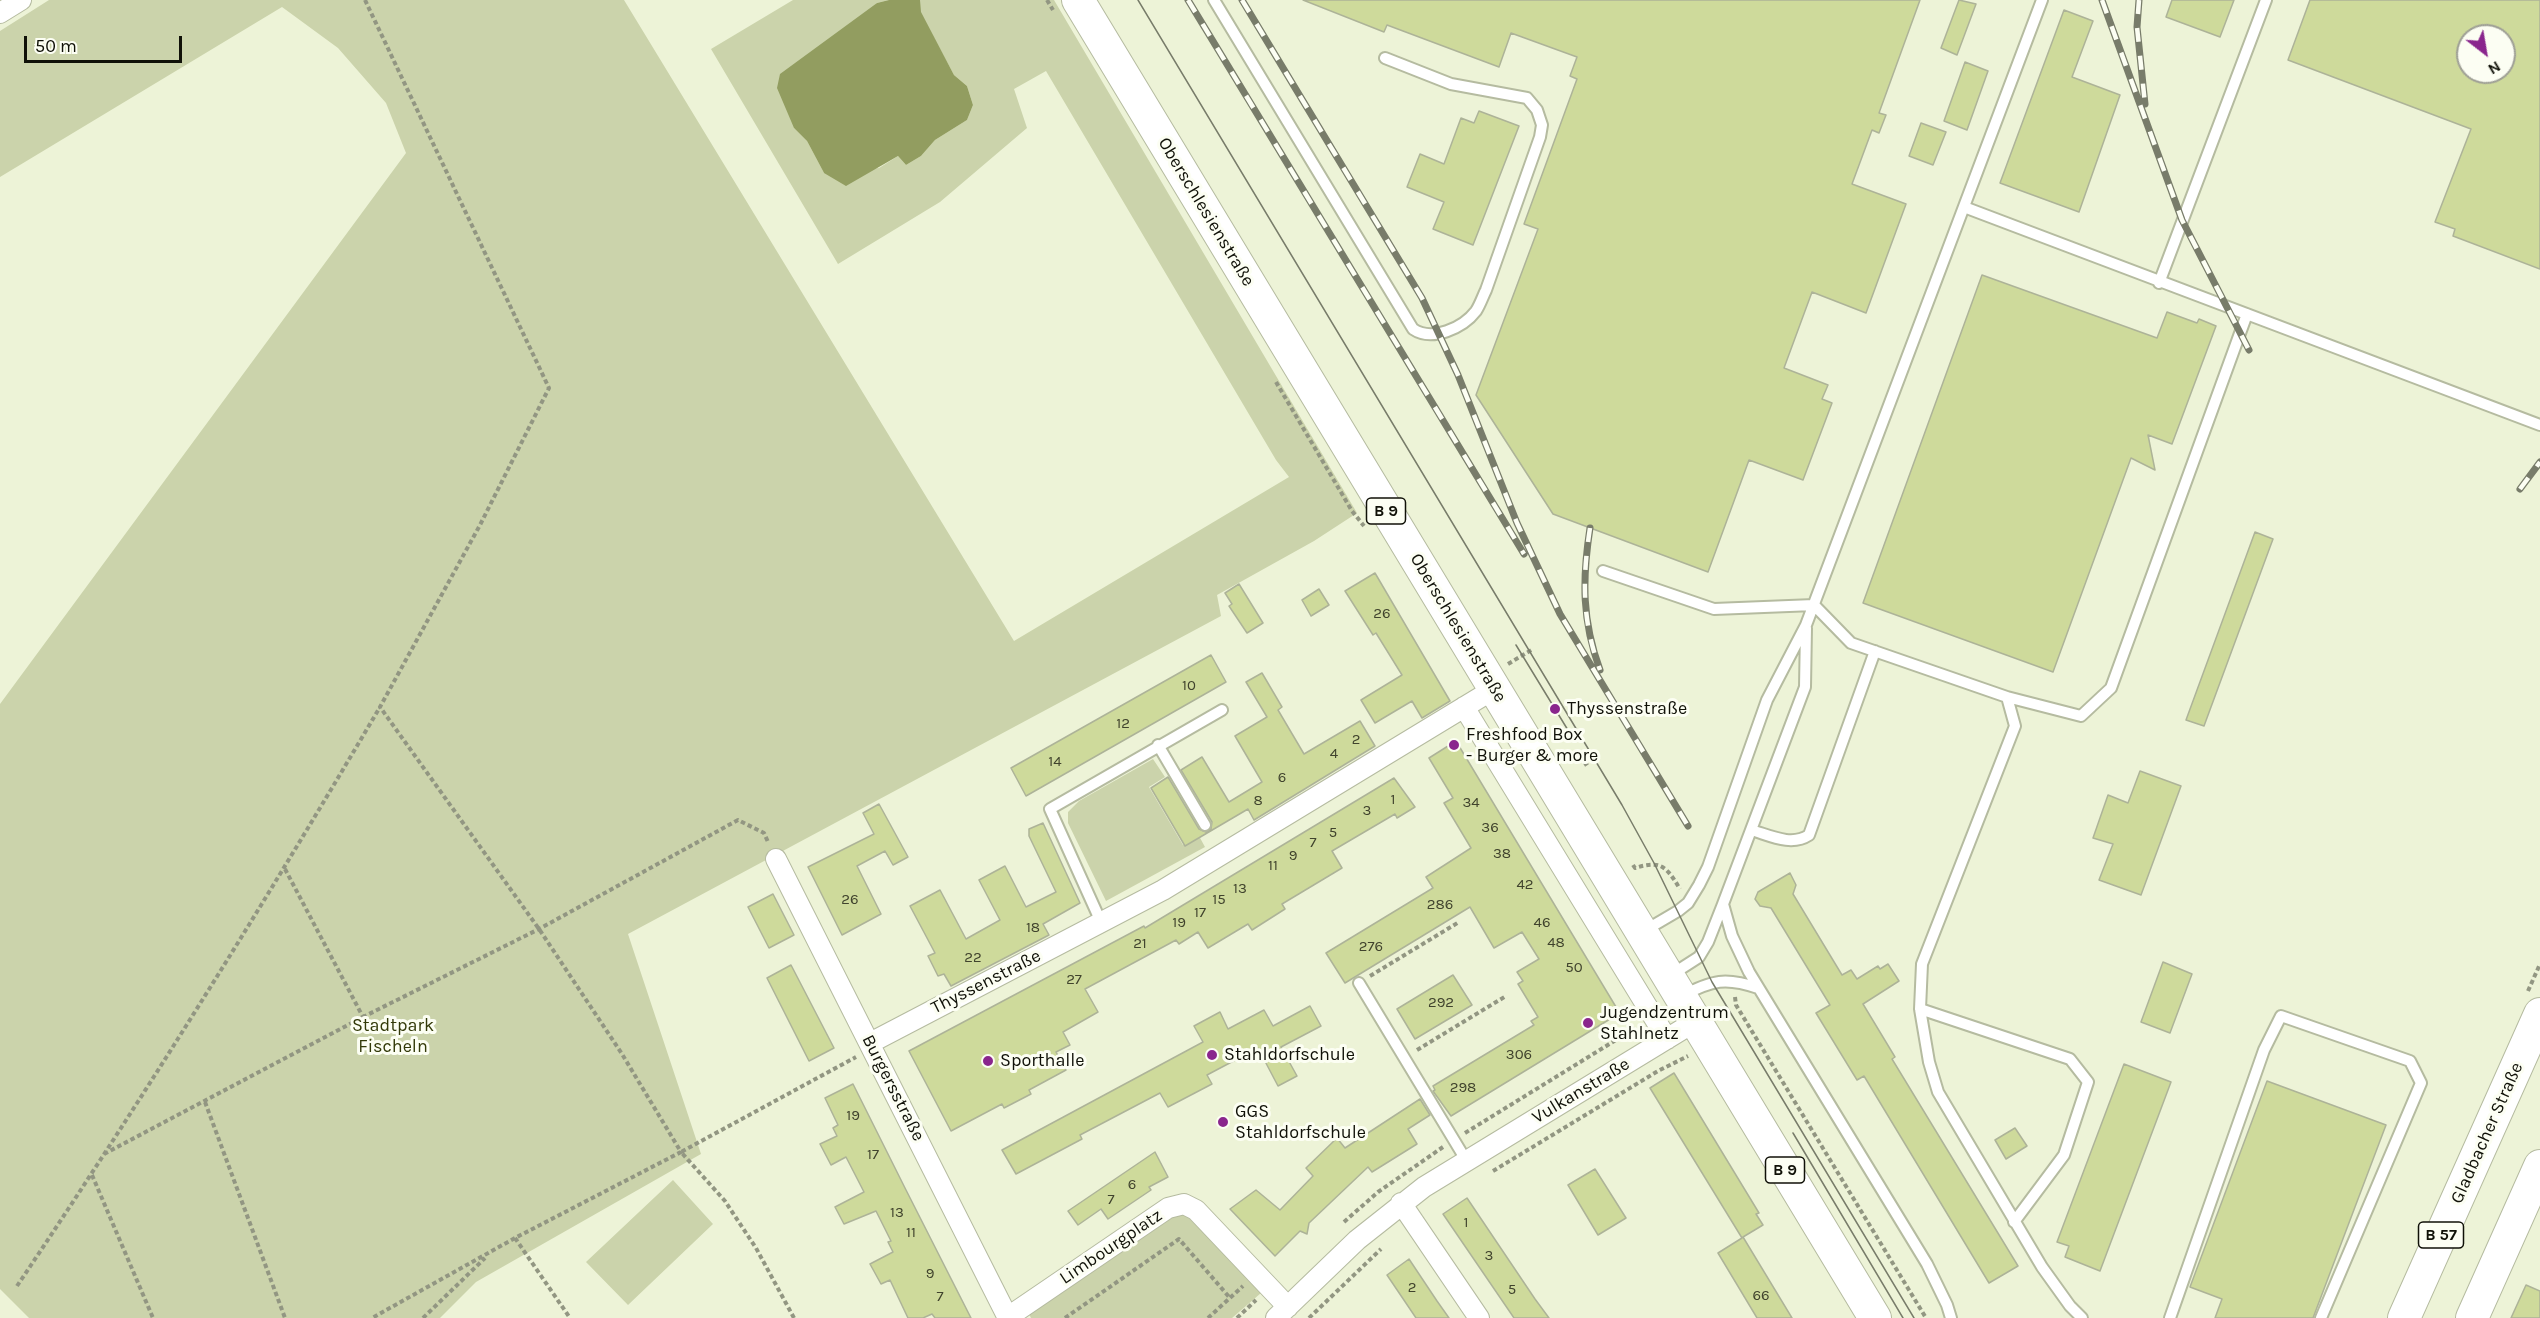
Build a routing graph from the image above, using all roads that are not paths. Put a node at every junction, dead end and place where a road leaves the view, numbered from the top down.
1 (21, 0) edge
2 (1078, 0) edge
3 (1214, 0) edge
4 (2042, 0) edge
5 (2265, 0) edge
6 (0, 13) edge
7 (1385, 58) dead end
8 (1964, 207) junction
9 (2159, 283) junction
10 (2247, 314) junction
11 (2540, 425) edge
12 (1603, 571) dead end
13 (1814, 605) junction
14 (1806, 625) junction
15 (1875, 651) junction
16 (1504, 682) junction
17 (2007, 698) junction
18 (1464, 707) junction
19 (1221, 710) dead end
20 (1158, 745) junction
21 (1205, 825) dead end
22 (1751, 830) junction
23 (776, 859) road end
24 (1724, 904) junction
25 (1101, 922) junction
26 (1642, 932) junction
27 (1359, 983) road end
28 (1758, 988) junction
29 (1682, 998) junction
30 (1920, 1009) junction
31 (2540, 1014) edge
32 (1667, 1039) junction
33 (871, 1045) junction
34 (1466, 1160) junction
35 (2540, 1166) edge
36 (1401, 1203) junction
37 (2014, 1222) junction
38 (1282, 1312) edge
39 (1008, 1318) edge
40 (1479, 1318) edge
41 (1875, 1318) edge
42 (1951, 1318) edge
43 (2082, 1318) edge
44 (2170, 1318) edge
45 (2321, 1318) edge
46 (2404, 1318) edge
47 (2472, 1318) edge

1 - 6 street
2 - 16 main road, Oberschlesienstraße / B 9
3 - 7 lane
4 - 8 lane
5 - 9 lane
8 - 9 lane
8 - 13 lane
9 - 10 lane
10 - 11 lane
10 - 17 lane
12 - 13 lane
13 - 14 lane
13 - 15 lane
14 - 22 lane
14 - 26 lane
15 - 17 lane
15 - 22 lane
16 - 18 street, Thyssenstraße
16 - 26 main road, Oberschlesienstraße / B 9
17 - 30 lane
18 - 25 street, Thyssenstraße
18 - 32 street, Oberschlesienstraße
19 - 20 lane
20 - 21 lane
20 - 25 lane
22 - 24 lane
23 - 33 street, Burgersstraße
24 - 28 lane
24 - 29 lane
25 - 33 street, Thyssenstraße
26 - 29 main road, Oberschlesienstraße / B 9
27 - 34 lane
28 - 29 lane
28 - 42 lane
29 - 32 street, Vulkanstraße
29 - 41 main road, Oberschlesienstraße / B 9
30 - 37 lane
30 - 37 lane
31 - 46 main road, Gladbacher Straße / B 57
32 - 34 street, Vulkanstraße
33 - 39 street, Burgersstraße
34 - 36 street, Vulkanstraße
35 - 47 main road
36 - 38 street, Vulkanstraße
36 - 40 street
37 - 43 lane
38 - 39 street, Limbourgplatz
44 - 45 lane

